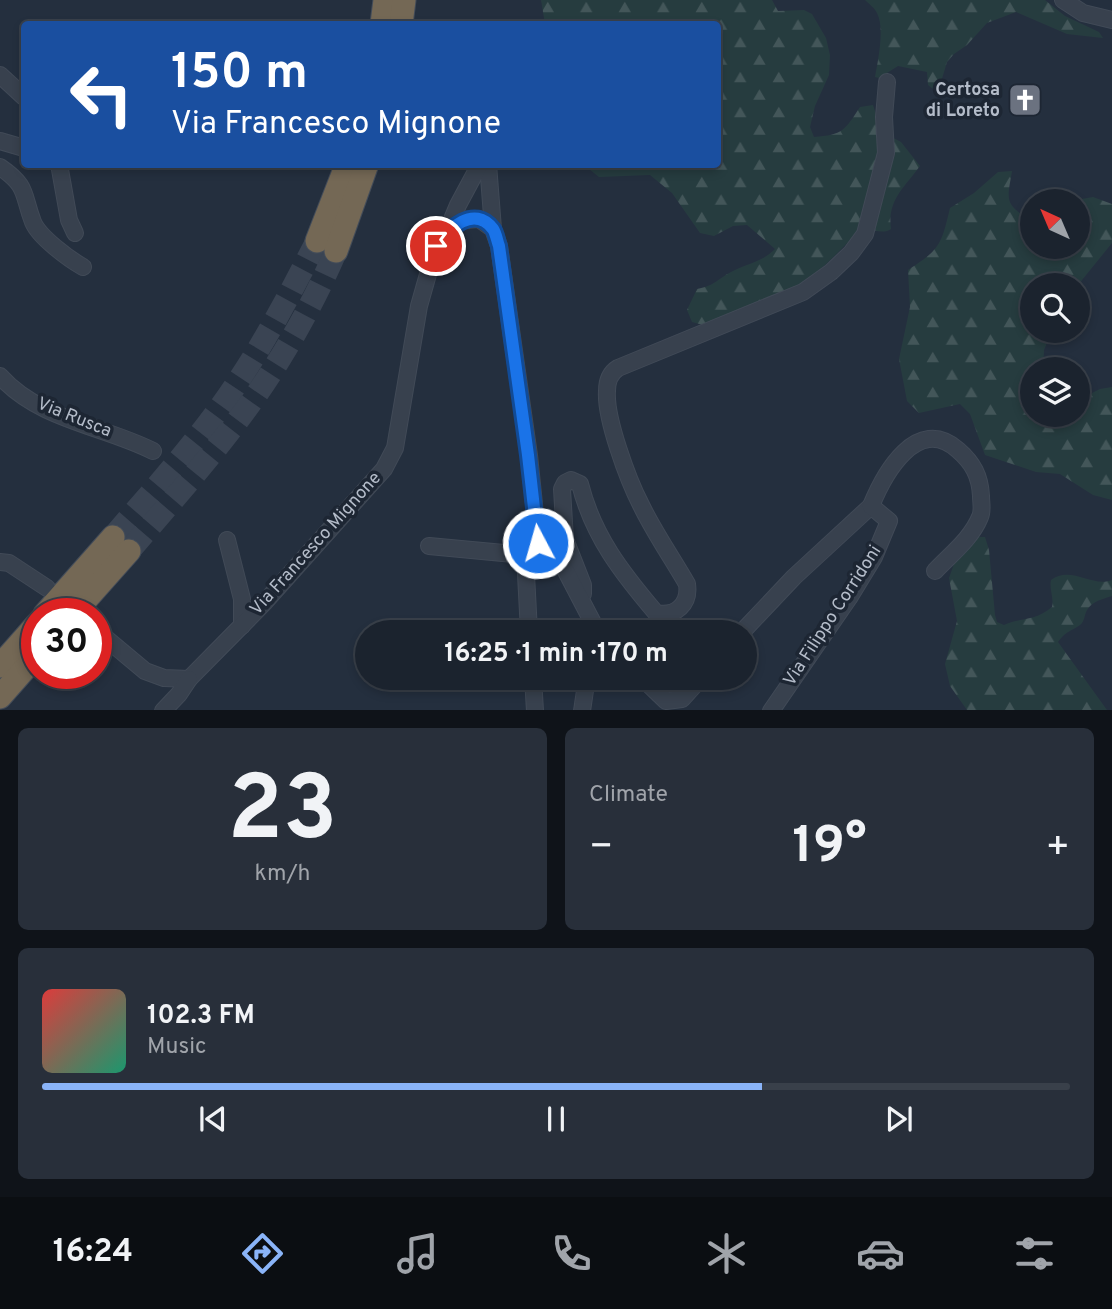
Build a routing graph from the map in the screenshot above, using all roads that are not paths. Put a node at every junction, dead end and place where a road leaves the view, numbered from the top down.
1 (385, 0) edge
2 (404, 0) edge
3 (1063, 0) edge
4 (1112, 20) edge
5 (382, 21) edge
6 (401, 21) edge
7 (0, 75) edge
8 (887, 82) dead end
9 (21, 94) edge
10 (0, 141) edge
11 (21, 147) edge
12 (0, 167) edge
13 (60, 168) edge
14 (346, 168) edge
15 (365, 168) edge
16 (478, 168) edge
17 (488, 168) edge
18 (448, 229) junction
19 (493, 229) junction
20 (75, 233) dead end
21 (83, 267) dead end
22 (0, 376) edge
23 (153, 451) dead end
24 (871, 506) junction
25 (227, 540) dead end
26 (538, 543) junction
27 (429, 546) dead end
28 (525, 555) junction
29 (0, 562) edge
30 (935, 571) dead end
31 (47, 588) dead end
32 (62, 598) edge
33 (84, 598) edge
34 (582, 603) junction
35 (528, 620) edge
36 (591, 620) edge
37 (753, 620) edge
38 (242, 626) junction
39 (21, 642) edge
40 (112, 643) edge
41 (0, 666) edge
42 (21, 673) edge
43 (189, 679) junction
44 (534, 690) edge
45 (585, 690) edge
46 (655, 690) edge
47 (690, 690) edge
48 (0, 697) edge
49 (163, 710) edge
50 (535, 710) edge
51 (582, 710) edge
52 (771, 710) edge

1 - 5 highway
2 - 6 highway
3 - 4 street
7 - 9 street
8 - 34 street
10 - 11 street
12 - 21 street
13 - 20 street
14 - 15 highway
16 - 18 street, Via Francesco Mignone
17 - 19 street
18 - 19 street
18 - 38 street, Via Francesco Mignone
19 - 26 street
22 - 23 street, Via Rusca
24 - 30 street
24 - 37 street
24 - 52 street, Via Filippo Corridoni
25 - 38 street
26 - 28 street
26 - 34 street
27 - 28 street
28 - 35 street
29 - 31 street
32 - 33 highway
34 - 36 street
38 - 43 street, Via Francesco Mignone
39 - 41 highway
40 - 43 street
42 - 48 highway
43 - 49 street, Via Francesco Mignone
44 - 50 street
45 - 51 street
46 - 47 street

